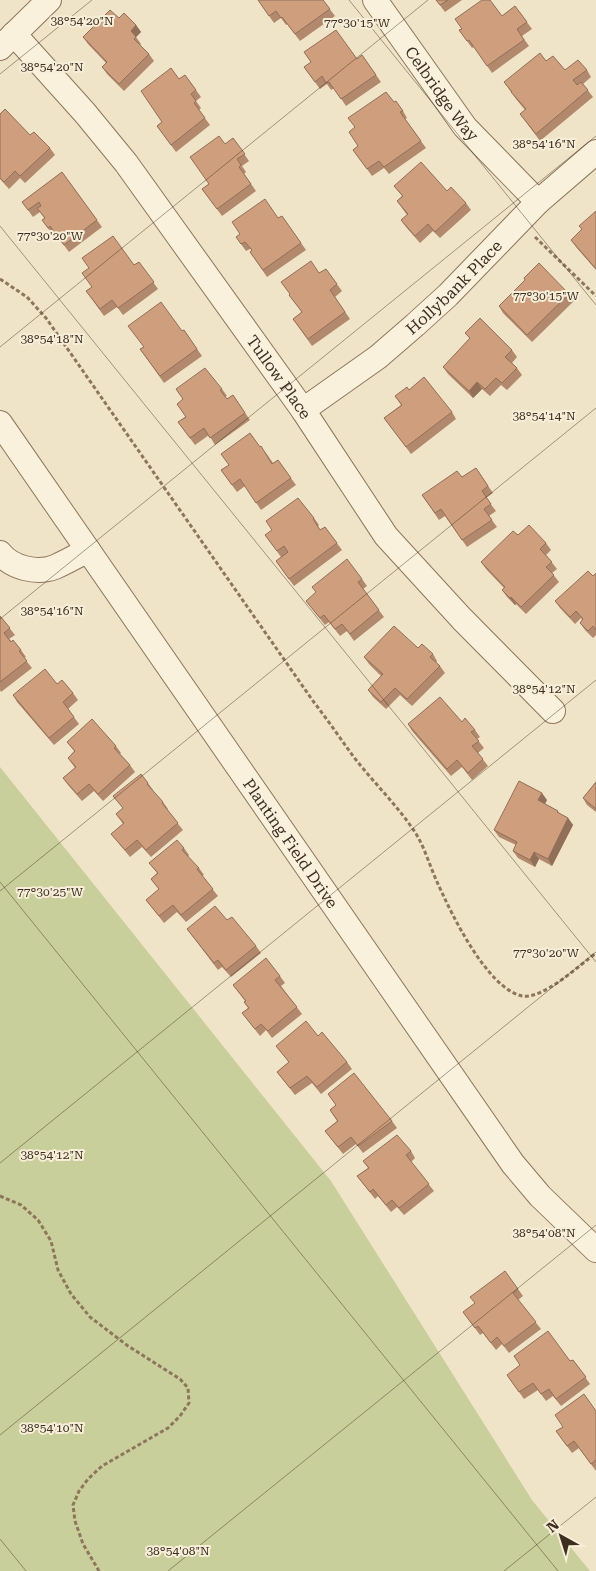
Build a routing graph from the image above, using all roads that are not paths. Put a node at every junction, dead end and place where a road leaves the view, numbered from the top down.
1 (49, 0) edge
2 (375, 0) edge
3 (7, 41) edge
4 (596, 152) edge
5 (538, 202) junction
6 (303, 410) junction
7 (0, 424) edge
8 (88, 550) junction
9 (0, 553) edge
10 (553, 711) dead end
11 (596, 1250) edge

1 - 3 street
2 - 5 street, Celbridge Way
3 - 6 street, Tullow Place
4 - 5 street, Hollybank Place
5 - 6 street, Hollybank Place
6 - 10 street, Tullow Place
7 - 8 street, Planting Field Drive
8 - 9 street
8 - 11 street, Planting Field Drive

